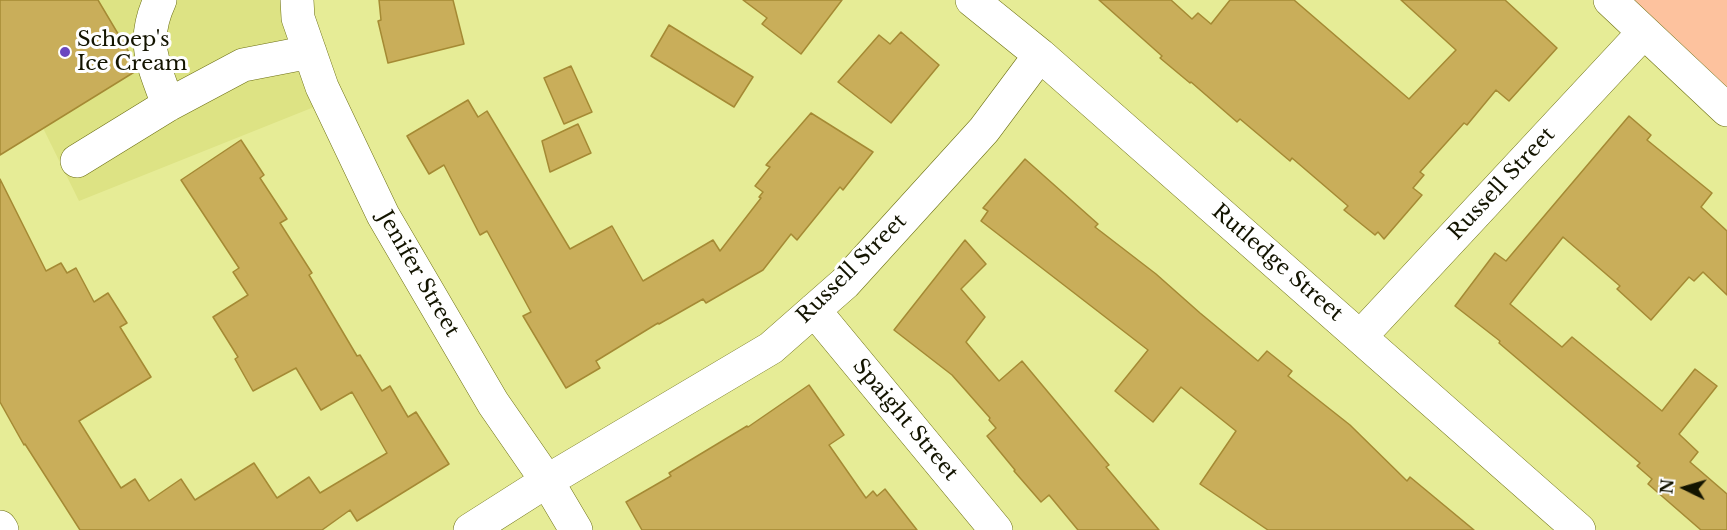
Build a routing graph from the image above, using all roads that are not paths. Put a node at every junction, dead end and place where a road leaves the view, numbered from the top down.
1 (160, 0) edge
2 (297, 0) edge
3 (972, 0) edge
4 (1610, 0) edge
5 (1644, 32) junction
6 (310, 52) junction
7 (1040, 55) junction
8 (168, 105) junction
9 (1727, 110) edge
10 (77, 162) dead end
11 (814, 310) junction
12 (1360, 337) junction
13 (547, 481) junction
14 (470, 530) edge
15 (576, 530) edge
16 (996, 530) edge
17 (1579, 530) edge

1 - 8 street
2 - 6 street, Jenifer Street
3 - 7 street, Rutledge Street
4 - 5 street
5 - 9 street
5 - 12 street, Russell Street
6 - 8 street
6 - 13 street, Jenifer Street
7 - 11 street, Russell Street
7 - 12 street, Rutledge Street
8 - 10 street
11 - 13 street, Russell Street
11 - 16 street, Spaight Street
12 - 17 street, Rutledge Street
13 - 14 street, Russell Street
13 - 15 street, Jenifer Street

